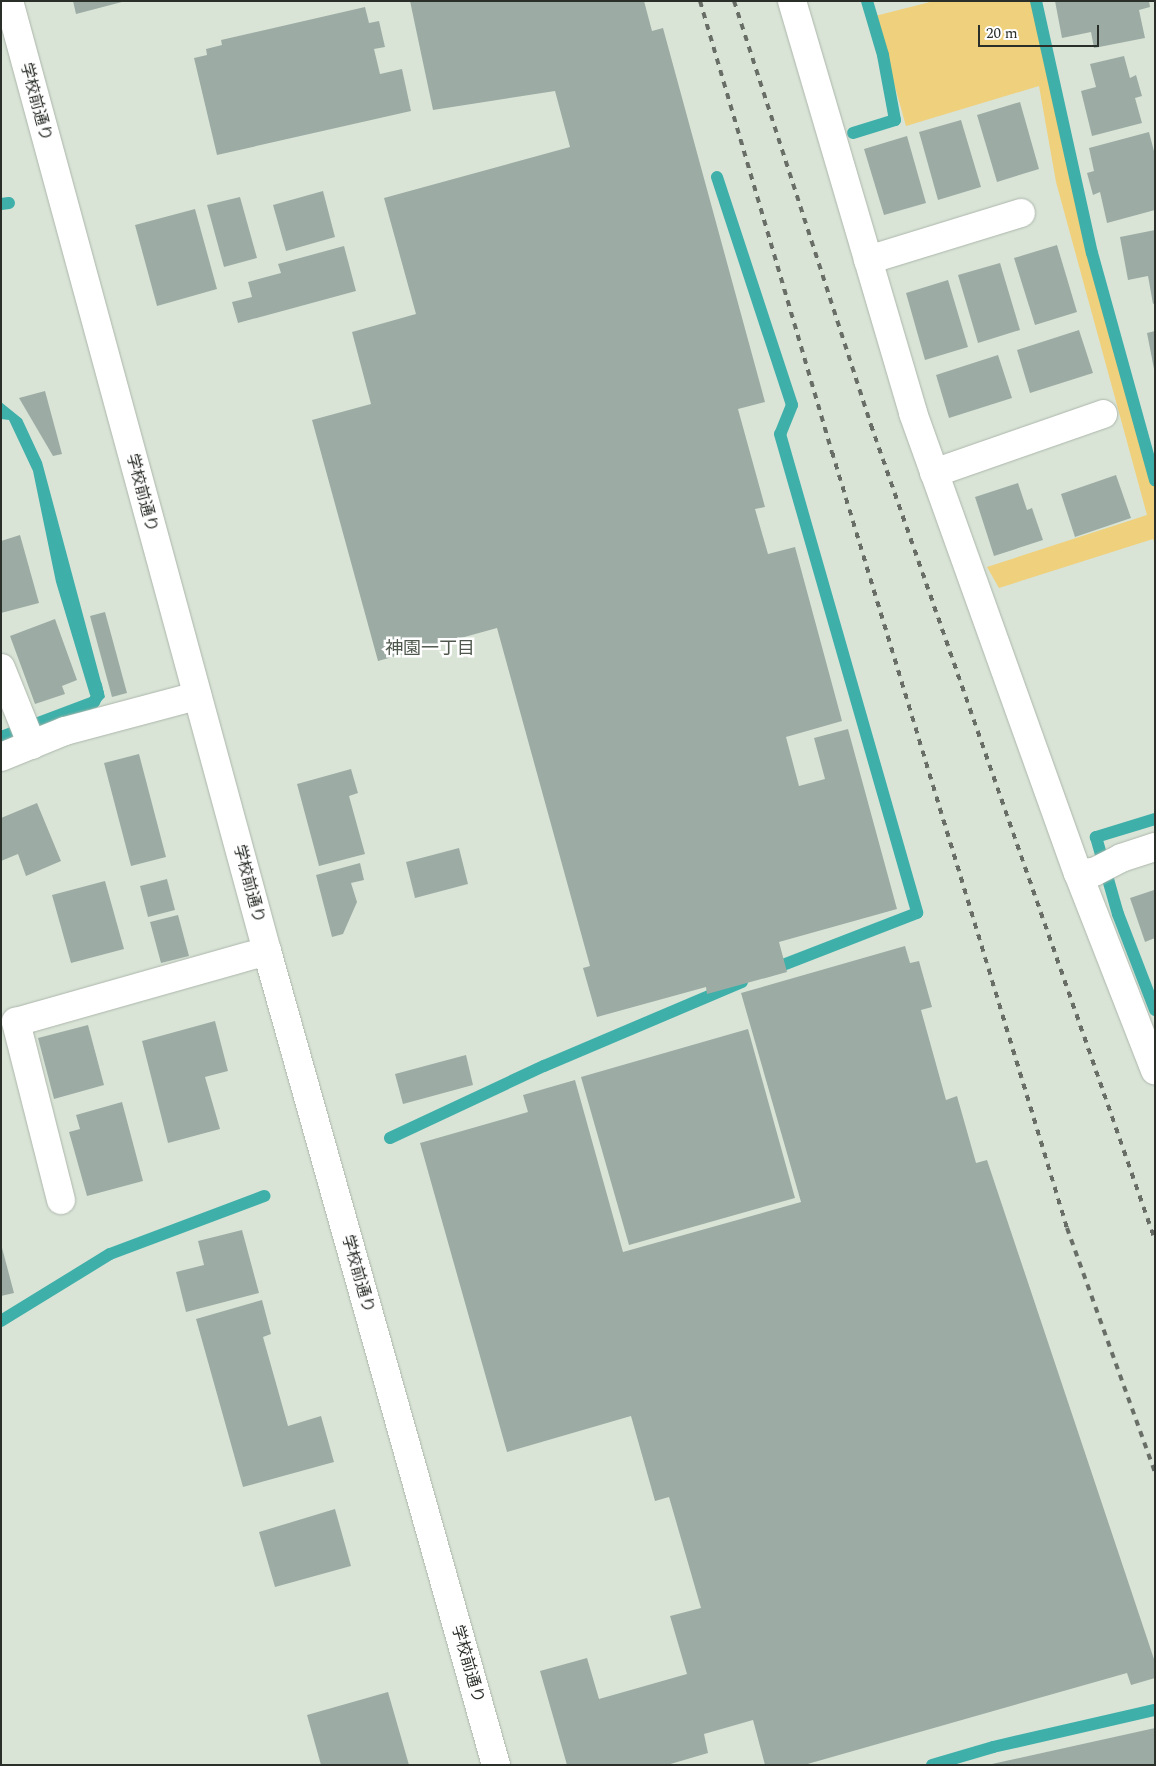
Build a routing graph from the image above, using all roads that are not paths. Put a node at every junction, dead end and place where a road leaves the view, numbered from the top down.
1 (792, 1) edge
2 (7, 6) edge
3 (1021, 213) dead end
4 (868, 260) junction
5 (1103, 414) dead end
6 (934, 473) junction
7 (1, 668) edge
8 (198, 696) junction
9 (32, 745) junction
10 (1, 757) edge
11 (1155, 847) edge
12 (1086, 873) junction
13 (267, 951) junction
14 (1155, 1071) edge
15 (61, 1200) dead end
16 (496, 1765) edge

1 - 4 street
2 - 8 street, 学校前通り
3 - 4 street
4 - 6 street
5 - 6 street
6 - 12 street
7 - 9 street
8 - 9 street
8 - 13 street, 学校前通り
9 - 10 street
11 - 12 street
12 - 14 street
13 - 15 street
13 - 16 street, 学校前通り

